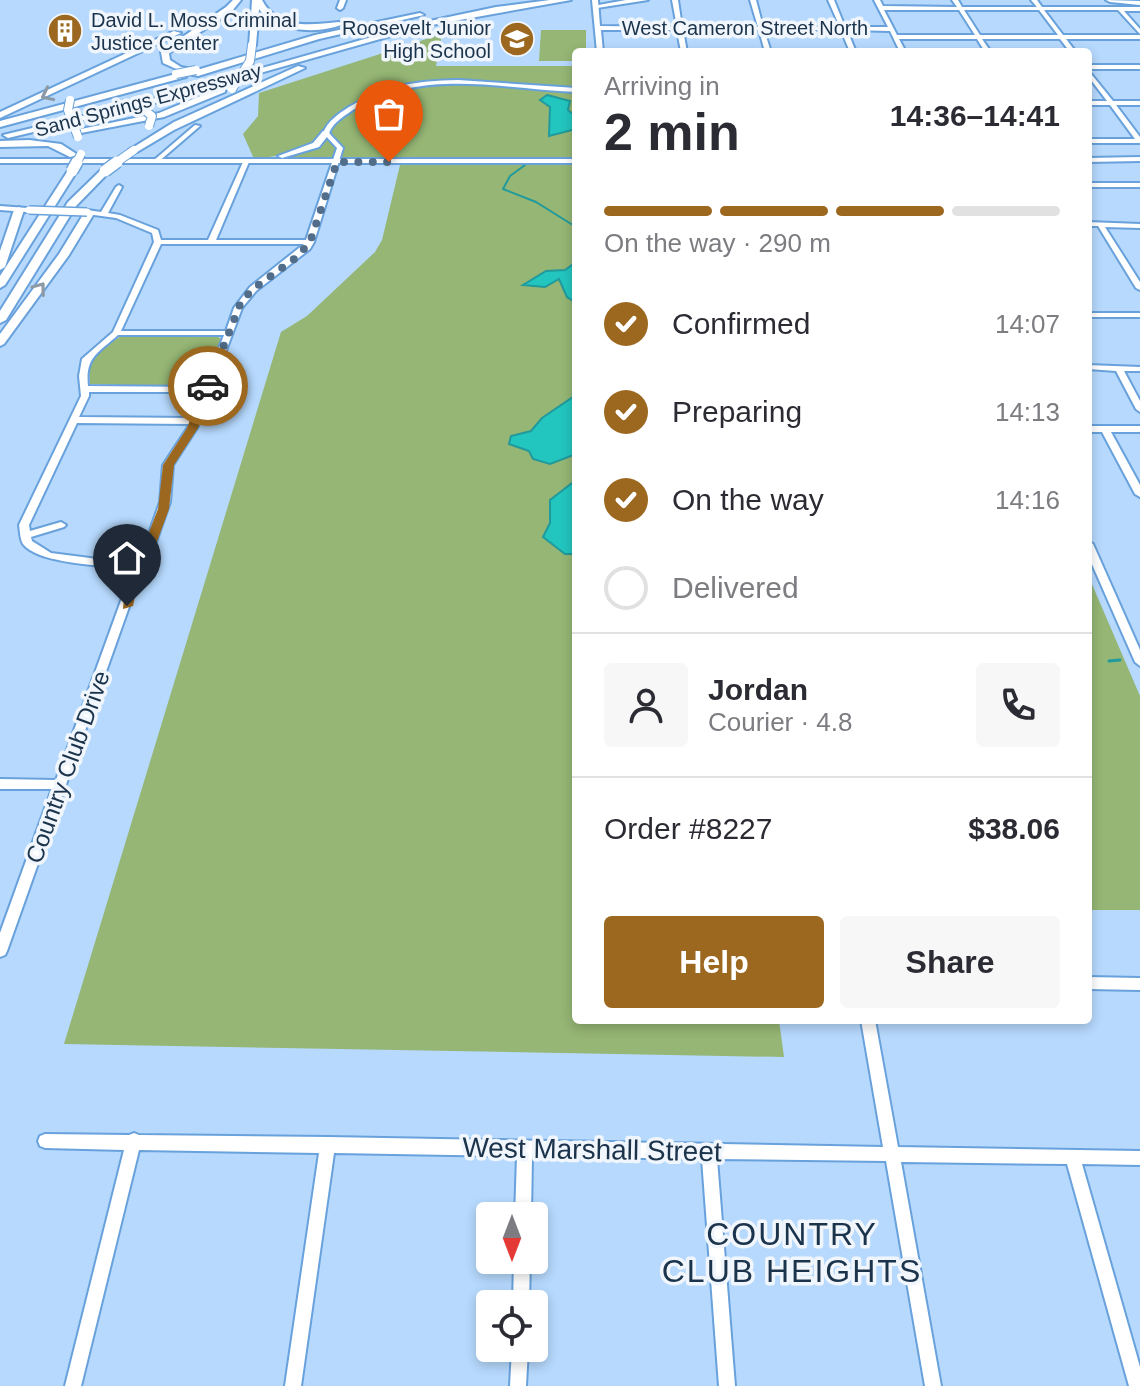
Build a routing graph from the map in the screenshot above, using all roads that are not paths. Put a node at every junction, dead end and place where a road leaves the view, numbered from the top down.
1 (235, 0) edge
2 (257, 0) edge
3 (343, 0) edge
4 (521, 0) edge
5 (567, 0) edge
6 (644, 0) edge
7 (675, 0) edge
8 (753, 0) edge
9 (831, 0) edge
10 (877, 0) edge
11 (955, 0) edge
12 (1034, 0) edge
13 (1110, 0) edge
14 (596, 3) edge
15 (475, 6) junction
16 (1140, 6) edge
17 (340, 8) dead end
18 (881, 8) junction
19 (1119, 8) junction
20 (961, 9) junction
21 (1040, 9) junction
22 (434, 21) junction
23 (599, 28) junction
24 (680, 28) junction
25 (761, 28) junction
26 (843, 29) junction
27 (892, 29) junction
28 (1140, 35) edge
29 (896, 37) junction
30 (979, 37) junction
31 (1062, 37) junction
32 (350, 44) junction
33 (600, 48) edge
34 (683, 48) edge
35 (767, 48) edge
36 (851, 48) edge
37 (901, 48) edge
38 (986, 48) edge
39 (1070, 48) edge
40 (142, 50) junction
41 (1140, 69) edge
42 (1092, 70) edge
43 (180, 74) junction
44 (1092, 76) edge
45 (227, 89) junction
46 (572, 90) edge
47 (1092, 103) edge
48 (1111, 103) junction
49 (1140, 103) edge
50 (71, 116) junction
51 (0, 119) edge
52 (197, 126) dead end
53 (168, 129) junction
54 (326, 133) junction
55 (5, 140) edge
56 (1092, 141) edge
57 (1140, 141) edge
58 (0, 159) edge
59 (1140, 159) edge
60 (156, 160) junction
61 (1092, 160) edge
62 (572, 161) edge
63 (246, 162) junction
64 (260, 162) junction
65 (337, 162) junction
66 (100, 170) junction
67 (72, 171) junction
68 (1092, 185) edge
69 (1140, 185) edge
70 (119, 187) dead end
71 (0, 210) edge
72 (24, 210) junction
73 (88, 212) junction
74 (104, 213) junction
75 (1092, 225) edge
76 (1101, 226) junction
77 (1140, 226) edge
78 (158, 242) junction
79 (211, 242) junction
80 (310, 242) junction
81 (0, 267) edge
82 (0, 285) edge
83 (1140, 288) edge
84 (1092, 315) edge
85 (1140, 315) edge
86 (0, 320) edge
87 (116, 333) junction
88 (227, 333) junction
89 (0, 342) edge
90 (1092, 367) edge
91 (1119, 369) junction
92 (1140, 369) edge
93 (87, 389) junction
94 (207, 390) junction
95 (1140, 409) edge
96 (73, 420) junction
97 (196, 421) junction
98 (1092, 429) edge
99 (1105, 429) junction
100 (1140, 429) edge
101 (1140, 494) edge
102 (61, 525) dead end
103 (26, 539) junction
104 (1092, 553) edge
105 (122, 570) junction
106 (1140, 662) edge
107 (0, 784) edge
108 (61, 785) junction
109 (0, 951) edge
110 (1092, 983) edge
111 (1140, 984) edge
112 (869, 1024) edge
113 (134, 1140) junction
114 (45, 1141) dead end
115 (328, 1144) junction
116 (525, 1148) junction
117 (709, 1151) junction
118 (892, 1153) junction
119 (1072, 1157) junction
120 (1140, 1158) edge
121 (523, 1202) edge
122 (519, 1362) edge
123 (73, 1386) edge
124 (293, 1386) edge
125 (518, 1386) edge
126 (727, 1386) edge
127 (933, 1386) edge
128 (1137, 1386) edge

1 - 32 highway
1 - 40 highway
2 - 15 highway
2 - 45 highway, bridge
3 - 17 street
4 - 15 highway, Sand Springs Expressway
5 - 22 highway, Sand Springs Expressway
6 - 14 highway
7 - 24 street
8 - 25 street
9 - 26 street
10 - 18 street
11 - 20 street
12 - 21 street
13 - 16 highway
14 - 23 street
15 - 43 highway, Sand Springs Expressway, bridge
16 - 19 street
18 - 20 street
18 - 27 street
19 - 21 street
19 - 28 street
20 - 21 street
20 - 30 street
21 - 31 street
22 - 32 highway, Sand Springs Expressway
22 - 53 highway
23 - 24 street, West Cameron Street North
23 - 33 street
24 - 25 street, West Cameron Street North
24 - 34 street
25 - 26 street, West Cameron Street North
25 - 35 street
26 - 27 street, West Cameron Street North
26 - 36 street
27 - 29 street
28 - 31 street, West Cameron Street North
29 - 30 street, West Cameron Street North
29 - 37 street
30 - 31 street, West Cameron Street North
30 - 38 street
31 - 39 street
32 - 55 highway, Sand Springs Expressway
40 - 50 highway, bridge
40 -> 51 highway
41 - 42 street
43 - 50 highway, bridge
43 - 51 highway, Sand Springs Expressway
44 - 48 street
45 - 53 highway
45 - 55 highway
46 - 54 street
47 - 48 street
48 - 49 street
48 - 57 street
50 - 67 highway, bridge
51 - 66 highway, bridge
52 - 60 street
53 - 66 highway, bridge
54 - 64 main road
54 - 65 street
55 - 67 highway, bridge
56 - 57 street
58 - 60 main road
59 - 61 main road
60 - 63 main road
62 - 65 main road
63 - 64 main road
63 - 79 street
64 - 65 main road
65 - 80 street
66 - 86 highway
67 - 82 highway
68 - 69 street
70 - 74 street
71 - 72 street
72 - 73 street, bridge
72 - 81 highway
73 - 74 street
89 -> 73 highway
74 - 78 street
75 - 76 street
76 - 77 street
76 - 83 street
78 - 79 street
78 - 87 street
79 - 80 street
80 - 88 street
84 - 85 street
87 - 88 street
87 - 93 street
88 - 94 street
90 - 91 street
91 - 92 street
91 - 95 street
93 - 94 street
93 - 96 street
94 - 97 street
96 - 97 street
96 - 103 street
97 - 105 street
98 - 99 street
99 - 100 street
99 - 101 street
102 - 103 street
103 - 105 street
104 - 106 street
105 - 108 street, Country Club Drive
107 - 108 street
108 - 109 street, Country Club Drive
110 - 111 street
112 - 118 street
113 - 114 street, West Marshall Street
113 - 115 street, West Marshall Street
113 - 123 street
115 - 116 street, West Marshall Street
115 - 124 street
116 - 117 street, West Marshall Street
116 - 121 street
117 - 118 street, West Marshall Street
117 - 126 street
118 - 119 street, West Marshall Street
118 - 127 street
119 - 120 street, West Marshall Street
119 - 128 street
122 - 125 street

